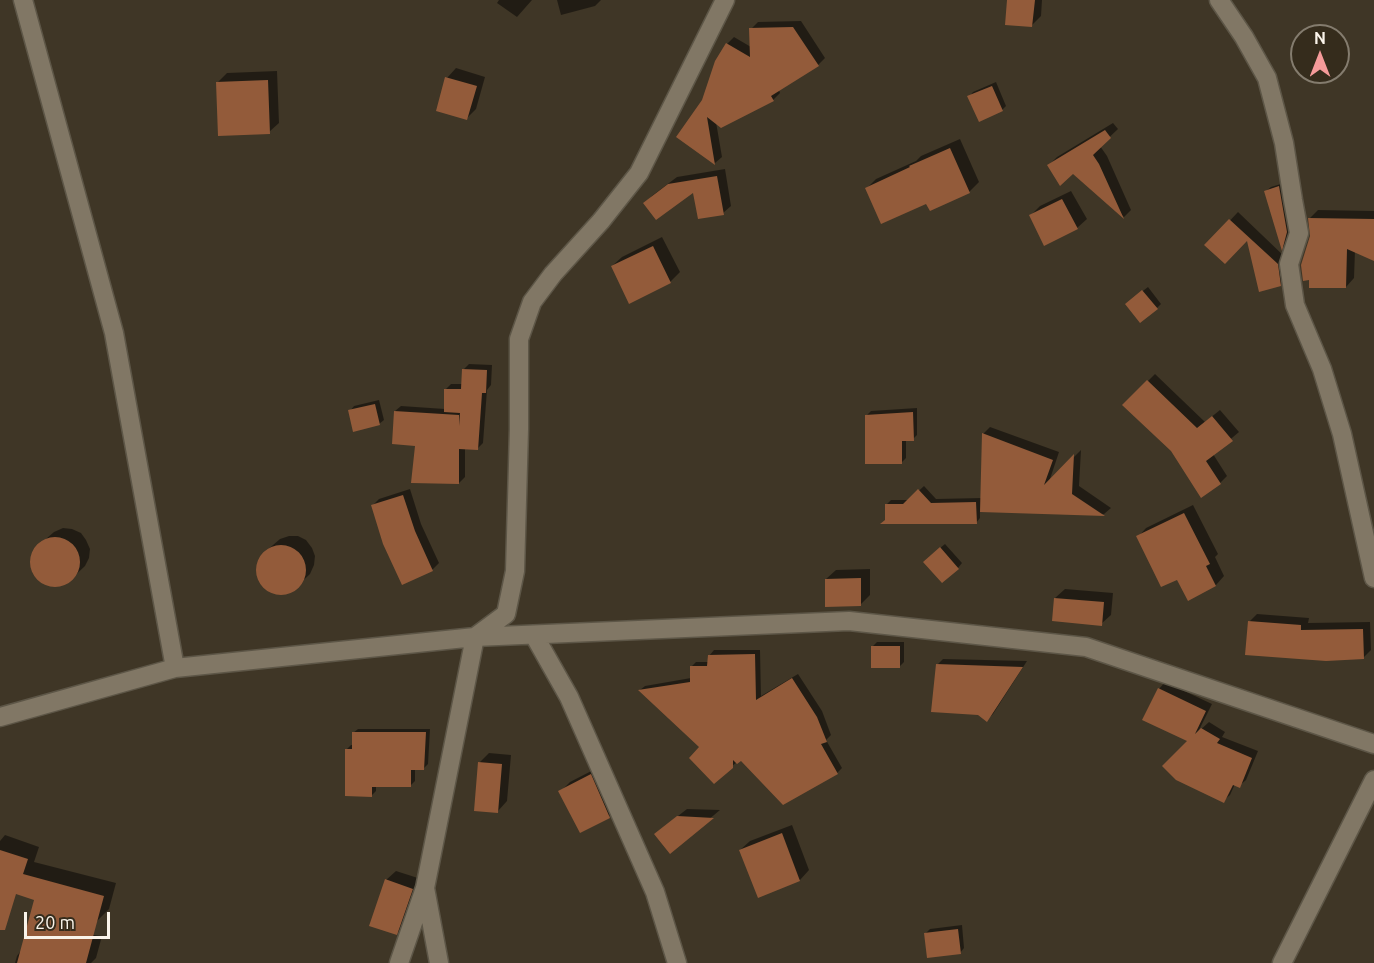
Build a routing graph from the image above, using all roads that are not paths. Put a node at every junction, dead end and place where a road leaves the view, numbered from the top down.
1 (23, 0) edge
2 (725, 0) edge
3 (1219, 0) edge
4 (1374, 578) edge
5 (534, 635) junction
6 (475, 637) junction
7 (175, 668) junction
8 (0, 717) edge
9 (1374, 744) edge
10 (1374, 780) edge
11 (425, 888) junction
12 (399, 963) edge
13 (440, 963) edge
14 (677, 963) edge
15 (1282, 963) edge

1 - 7 street
2 - 6 street
3 - 4 street
5 - 6 street
5 - 9 street
5 - 14 street
6 - 7 street
6 - 11 street
7 - 8 street
10 - 15 street
11 - 12 street
11 - 13 street

